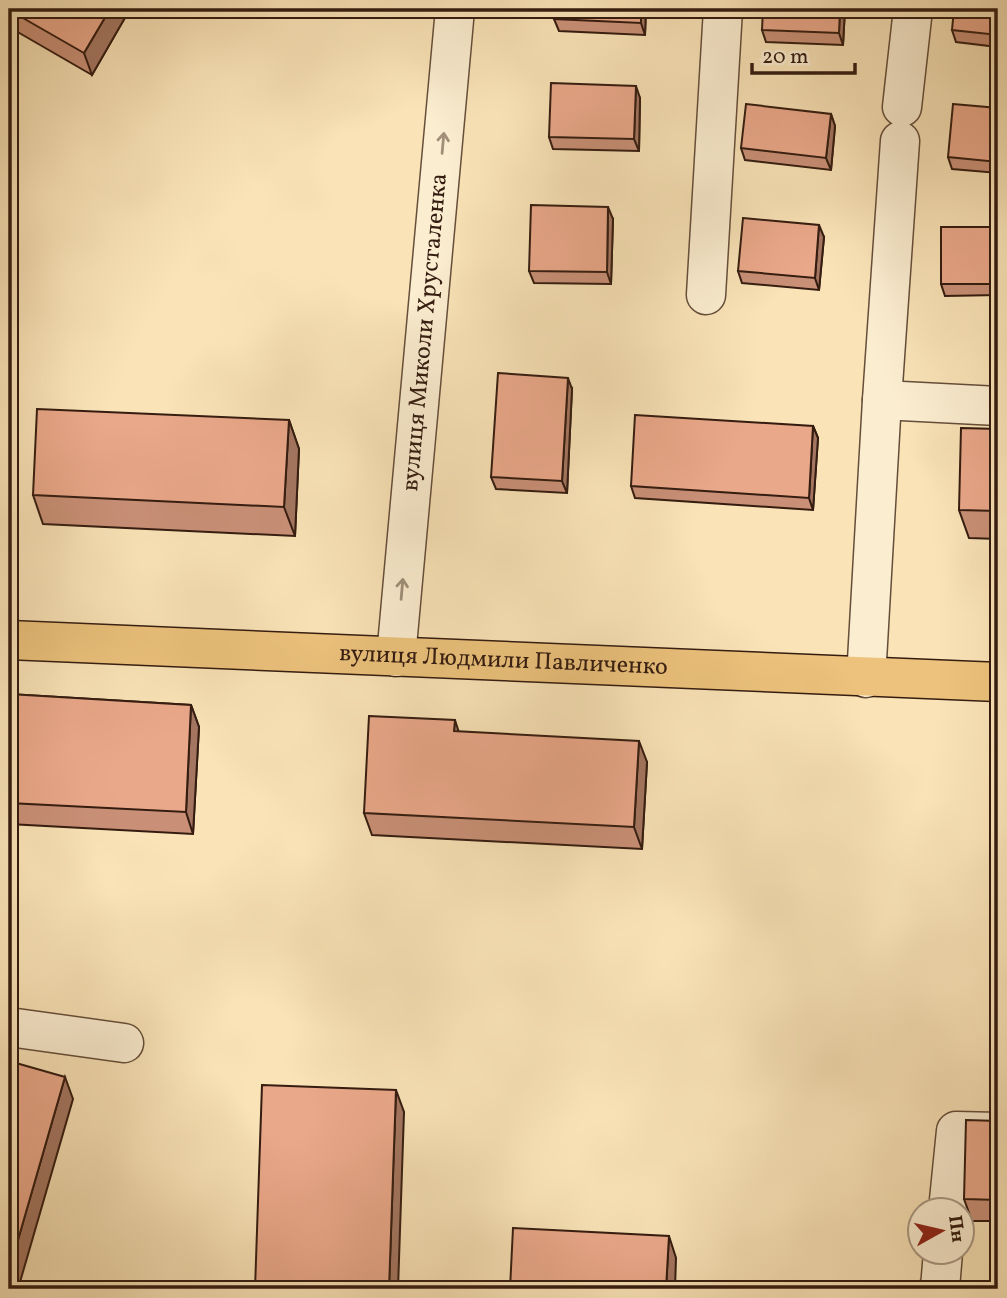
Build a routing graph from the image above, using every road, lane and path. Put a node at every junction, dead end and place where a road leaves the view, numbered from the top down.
1 (455, 9) edge
2 (723, 9) edge
3 (914, 9) edge
4 (706, 295) dead end
5 (882, 400) junction
6 (998, 406) edge
7 (9, 640) edge
8 (396, 657) junction
9 (866, 678) junction
10 (998, 682) edge
11 (9, 1027) edge
12 (124, 1043) dead end
13 (998, 1132) edge
14 (949, 1196) edge
15 (942, 1266) edge
16 (938, 1289) edge

8 -> 1 street, вулиця Миколи Хрусталенка
2 - 4 street
3 - 5 street
5 - 6 street
5 - 9 street
7 - 8 main road, вулиця Людмили Павличенко
8 - 9 main road, вулиця Людмили Павличенко
9 - 10 main road, вулиця Людмили Павличенко
11 - 12 street
13 - 14 street
15 - 16 street

